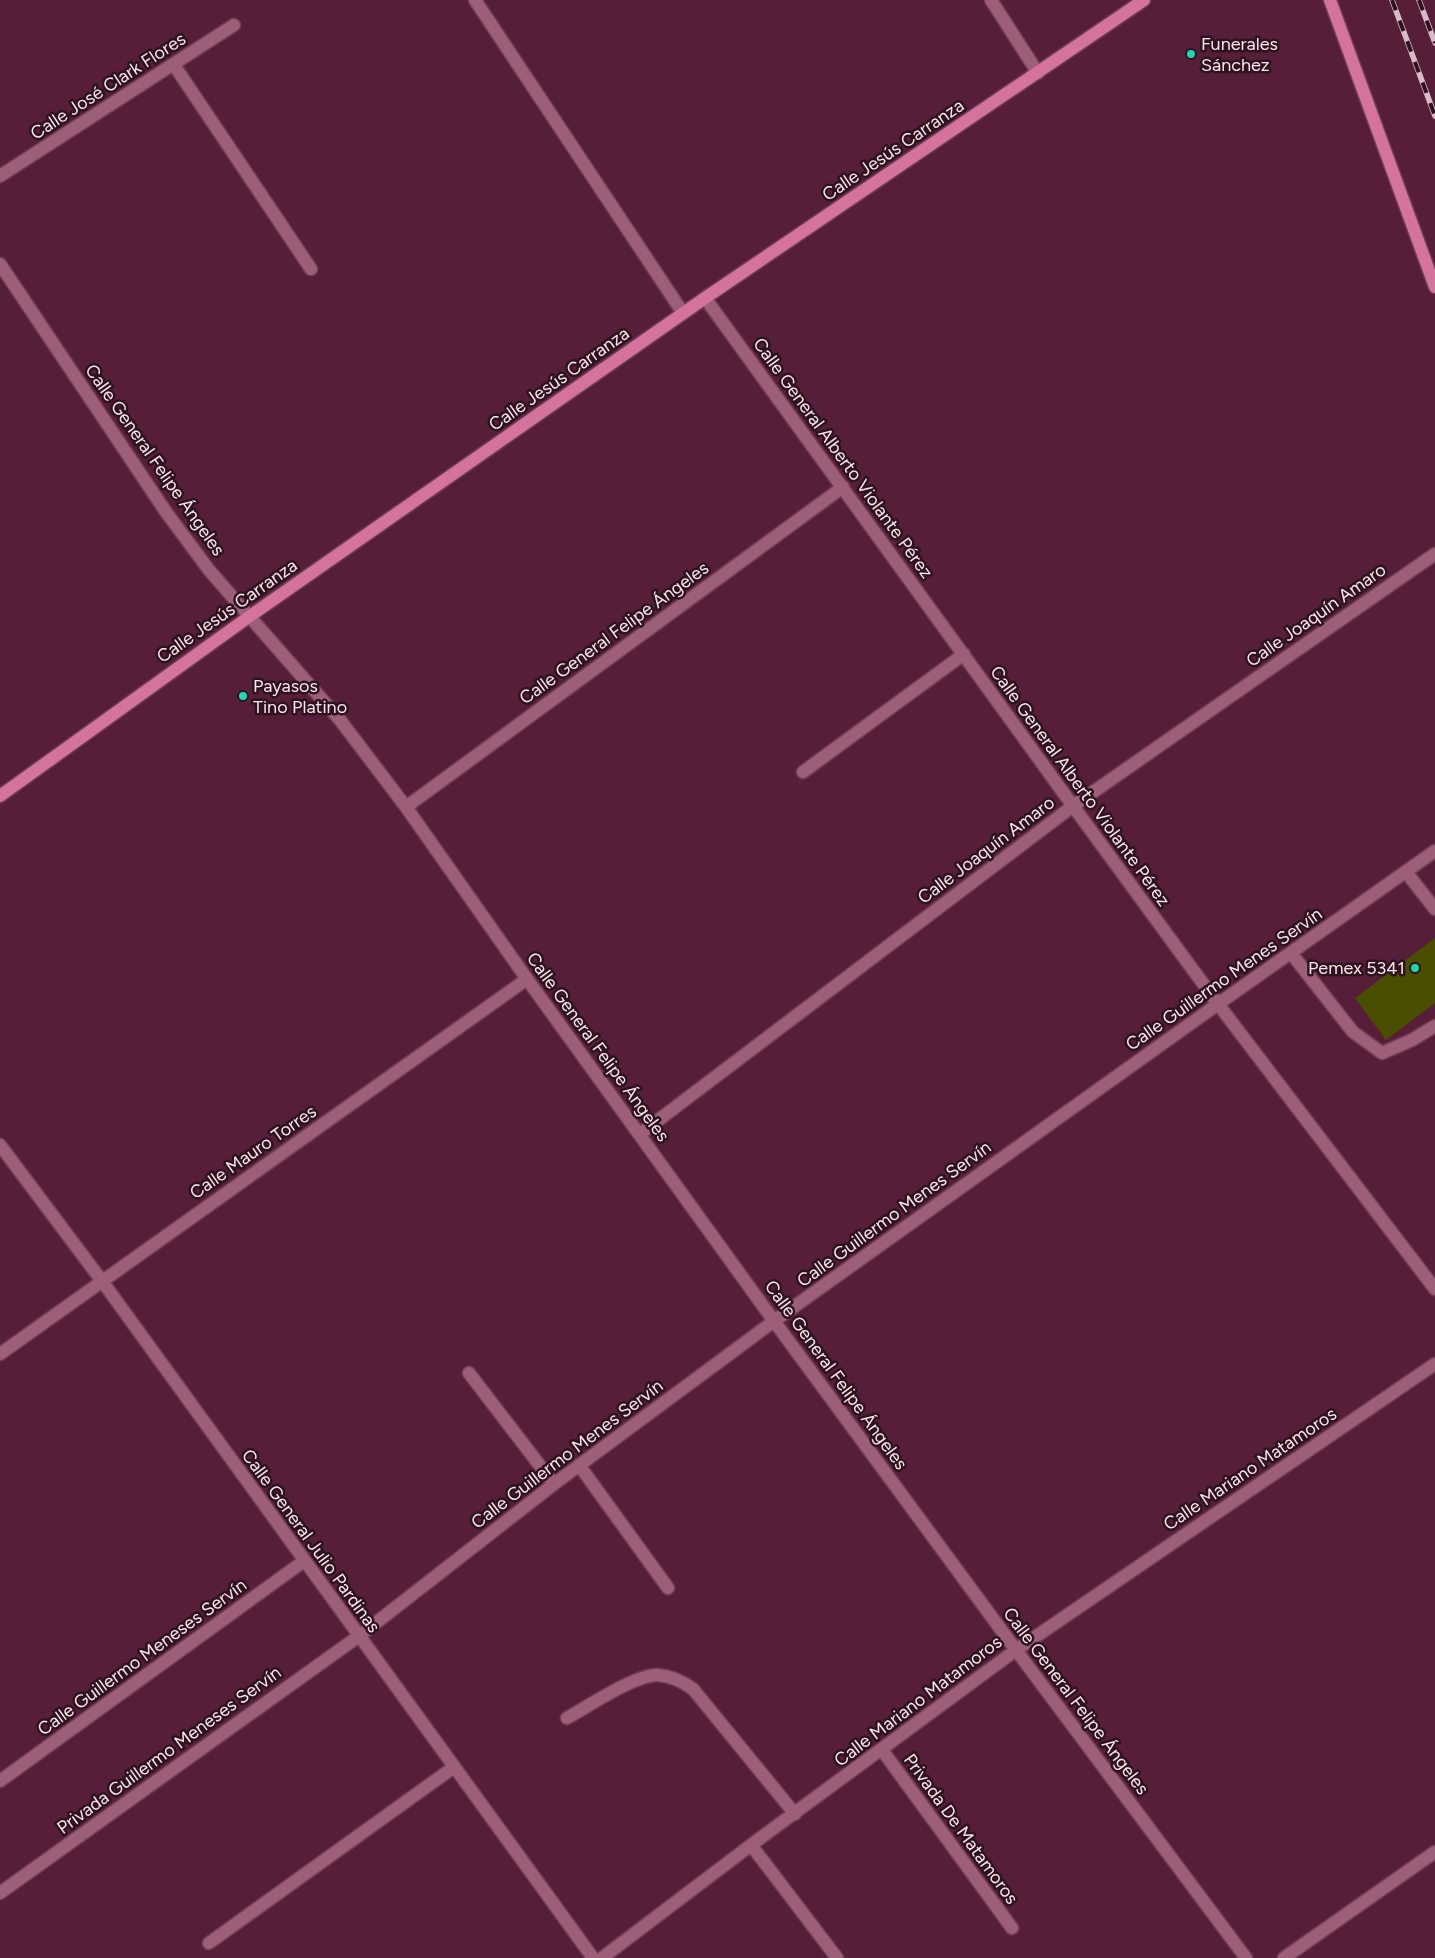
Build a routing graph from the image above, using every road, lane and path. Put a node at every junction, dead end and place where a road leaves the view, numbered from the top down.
1 (475, 0) edge
2 (991, 0) edge
3 (1144, 0) edge
4 (1330, 0) edge
5 (234, 25) dead end
6 (174, 65) junction
7 (1038, 74) junction
8 (0, 176) edge
9 (0, 264) edge
10 (311, 269) dead end
11 (1435, 287) edge
12 (705, 298) junction
13 (683, 313) junction
14 (843, 487) junction
15 (1435, 554) edge
16 (250, 616) junction
17 (964, 654) junction
18 (803, 772) dead end
19 (0, 796) edge
20 (1073, 806) junction
21 (406, 807) junction
22 (1435, 851) edge
23 (1406, 872) junction
24 (1435, 909) edge
25 (1291, 953) junction
26 (527, 979) junction
27 (1218, 1004) junction
28 (1435, 1026) edge
29 (640, 1134) junction
30 (0, 1145) edge
31 (102, 1281) junction
32 (1435, 1289) edge
33 (774, 1321) junction
34 (0, 1354) edge
35 (1435, 1364) edge
36 (470, 1373) dead end
37 (579, 1465) junction
38 (554, 1484) junction
39 (304, 1560) junction
40 (668, 1588) dead end
41 (359, 1636) junction
42 (1016, 1650) junction
43 (567, 1718) dead end
44 (882, 1750) junction
45 (454, 1767) junction
46 (0, 1781) edge
47 (795, 1814) junction
48 (751, 1845) junction
49 (1435, 1852) edge
50 (0, 1893) edge
51 (1012, 1928) dead end
52 (209, 1943) dead end
53 (593, 1958) edge
54 (602, 1958) edge
55 (837, 1958) edge
56 (1246, 1958) edge
57 (1284, 1958) edge

1 - 13 street
2 - 7 street
3 - 7 main road, Calle Jesús Carranza
4 - 11 main road
5 - 6 street, Calle José Clark Flores
6 - 8 street, Calle José Clark Flores
6 - 10 street
7 - 12 main road, Calle Jesús Carranza
9 - 16 street, Calle General Felipe Ángeles
12 - 13 main road, Calle Jesús Carranza
12 - 14 street, Calle General Alberto Violante Pérez
13 - 16 main road, Calle Jesús Carranza
14 - 17 street, Calle General Alberto Violante Pérez
14 - 21 street, Calle General Felipe Ángeles
15 - 20 street, Calle Joaquín Amaro
16 - 19 main road, Calle Jesús Carranza
16 - 21 street, Calle General Felipe Ángeles
17 - 18 street
17 - 20 street, Calle General Alberto Violante Pérez
20 - 27 street, Calle General Alberto Violante Pérez
20 - 29 street, Calle Joaquín Amaro
21 - 26 street, Calle General Felipe Ángeles
22 - 23 street, Calle Guillermo Menes Servín
23 - 24 street
23 - 25 street, Calle Guillermo Menes Servín
25 - 27 street, Calle Guillermo Menes Servín
25 - 28 street
26 - 29 street, Calle General Felipe Ángeles
26 - 31 street, Calle Mauro Torres
27 - 32 street, Calle General Alberto Violante Pérez
27 - 33 street, Calle Guillermo Menes Servín
29 - 33 street, Calle General Felipe Ángeles
30 - 31 street, Calle General Julio Pardinas
31 - 34 street, Calle Mauro Torres
31 - 39 street, Calle General Julio Pardinas
33 - 37 street, Calle Guillermo Menes Servín
33 - 42 street, Calle General Felipe Ángeles
35 - 42 street, Calle Mariano Matamoros
36 - 38 street
37 - 38 street, Calle Guillermo Menes Servín
37 - 40 street
38 - 41 street, Calle Guillermo Menes Servín
39 - 41 street, Calle General Julio Pardinas
39 - 46 street, Calle Guillermo Meneses Servín
41 - 45 street, Calle General Julio Pardinas
41 - 50 street, Privada Guillermo Meneses Servín
42 - 44 street, Calle Mariano Matamoros
42 - 56 street, Calle General Felipe Ángeles
43 - 47 street
44 - 47 street, Calle Mariano Matamoros
44 - 51 street, Privada De Matamoros
45 - 52 street
45 - 53 street, Calle General Julio Pardinas
47 - 48 street, Calle Mariano Matamoros
48 - 54 street, Calle Mariano Matamoros
48 - 55 street
49 - 57 street

